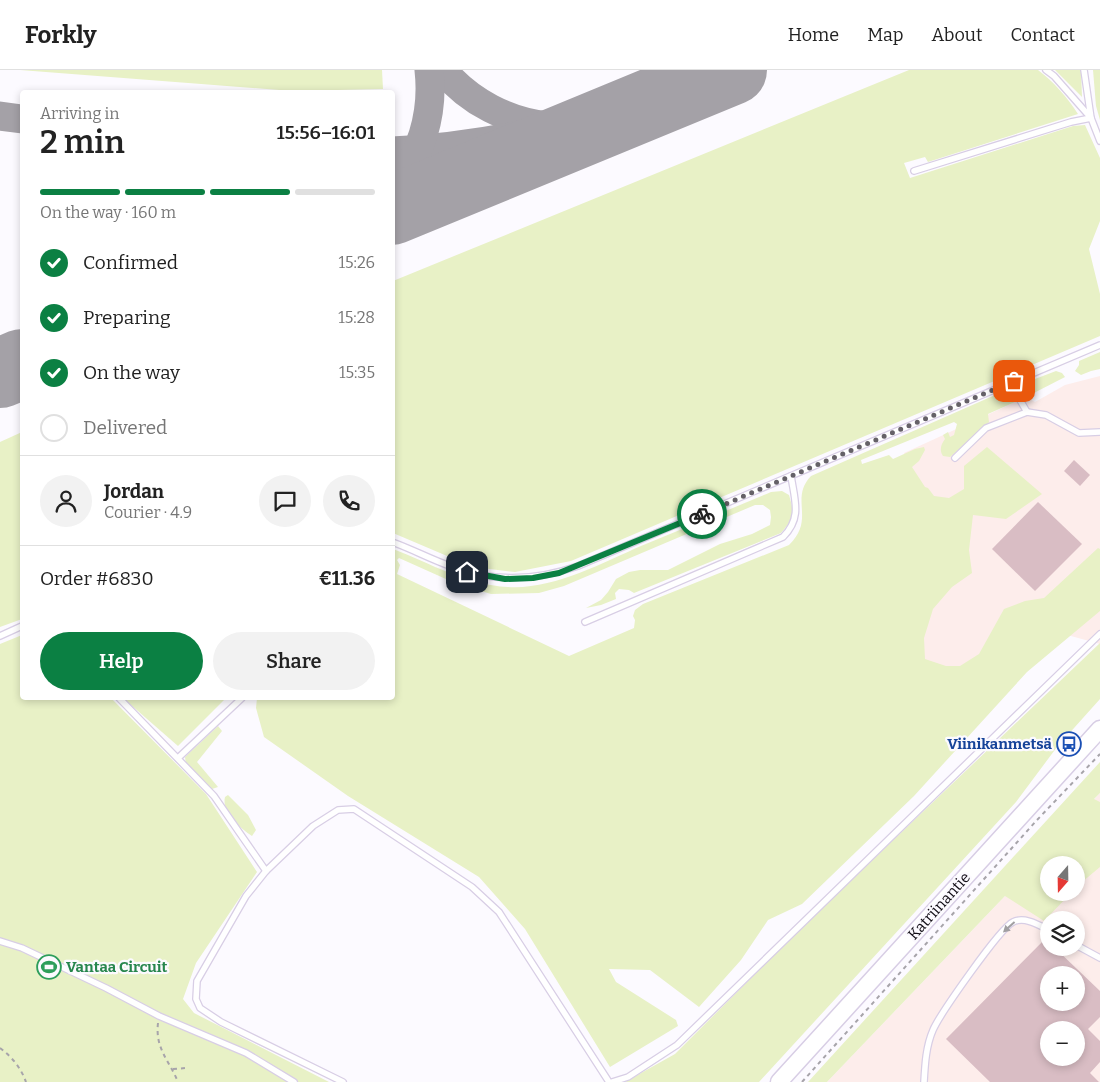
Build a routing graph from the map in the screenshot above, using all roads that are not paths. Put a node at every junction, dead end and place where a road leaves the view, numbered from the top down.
1 (1046, 70) edge
2 (1084, 70) edge
3 (1091, 118) junction
4 (1100, 141) edge
5 (914, 171) dead end
6 (1100, 345) edge
7 (1014, 381) junction
8 (1027, 412) junction
9 (1100, 432) edge
10 (955, 458) dead end
11 (791, 476) junction
12 (395, 543) edge
13 (584, 622) dead end
14 (20, 627) edge
15 (1100, 634) edge
16 (0, 636) edge
17 (121, 700) edge
18 (240, 700) edge
19 (1100, 730) edge
20 (178, 758) junction
21 (266, 871) junction
22 (1040, 926) edge
23 (0, 941) edge
24 (1085, 950) edge
25 (1100, 958) edge
26 (294, 1082) edge
27 (343, 1082) edge
28 (611, 1082) edge
29 (778, 1082) edge
30 (924, 1082) edge

1 - 3 lane
2 - 3 lane
3 - 4 lane
3 - 5 lane
6 - 7 lane
7 - 8 lane
7 - 11 lane
8 - 9 lane
8 - 10 lane
11 - 12 lane
11 - 13 lane
14 - 16 lane
15 - 28 lane
17 - 20 lane
18 - 20 lane
19 - 29 main road, Katriinantie
20 - 21 lane
21 - 27 lane
21 - 28 lane
22 -> 30 lane
23 - 26 lane
24 - 25 lane

